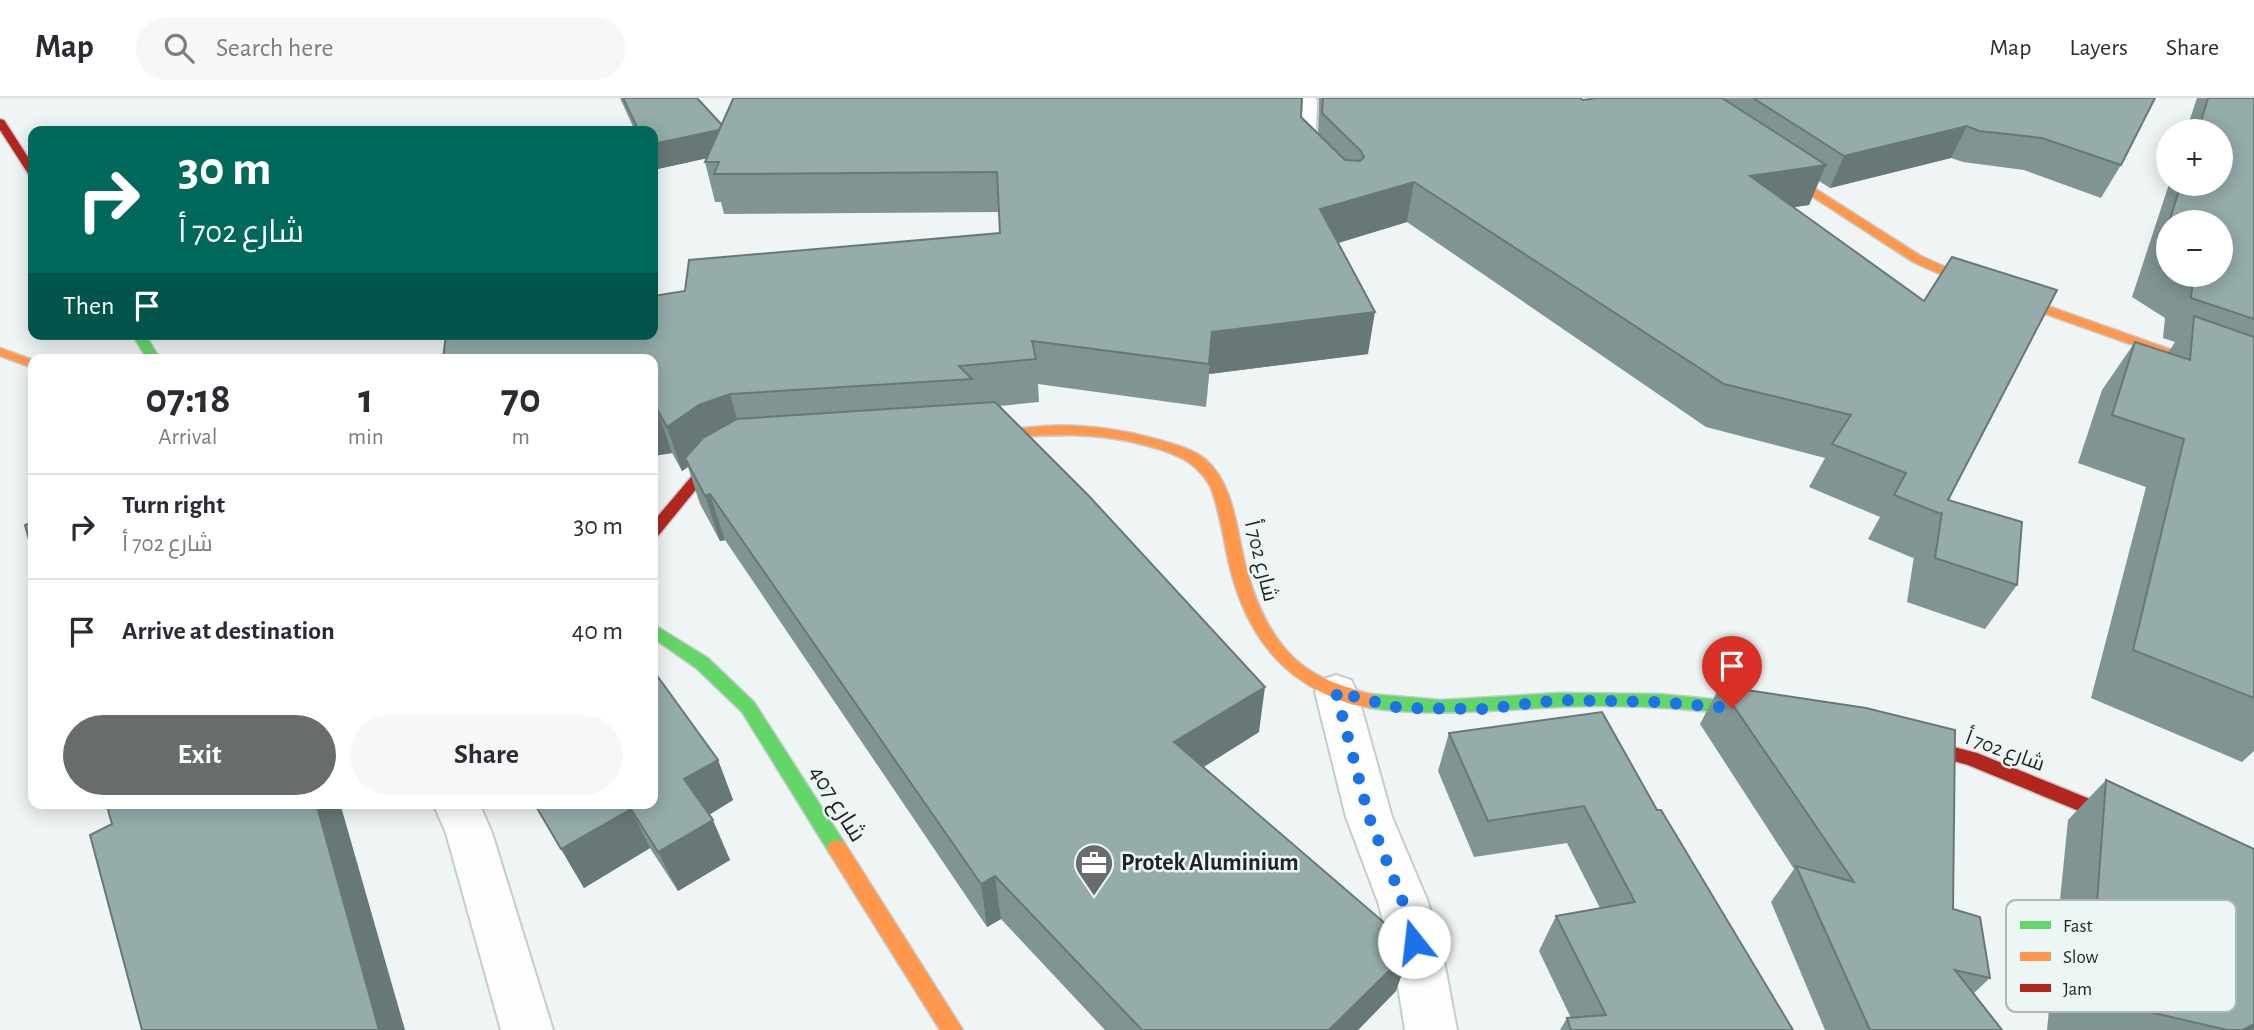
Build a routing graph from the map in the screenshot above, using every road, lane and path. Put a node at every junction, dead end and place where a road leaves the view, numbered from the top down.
1 (1303, 98) edge
2 (0, 122) edge
3 (1754, 153) edge
4 (1315, 163) edge
5 (28, 165) edge
6 (0, 352) edge
7 (28, 362) edge
8 (2254, 384) edge
9 (964, 437) edge
10 (756, 450) edge
11 (658, 526) edge
12 (658, 634) edge
13 (1336, 692) junction
14 (1782, 715) edge
15 (1893, 738) edge
16 (459, 809) edge
17 (2148, 832) edge
18 (527, 1030) edge
19 (952, 1030) edge
20 (1431, 1030) edge

1 - 4 lane
2 - 5 street
3 - 8 street
6 - 7 street
9 - 13 street, شارع 702 أ
10 - 11 street
12 - 19 street, شارع 407
13 - 14 street, شارع 702 أ
13 - 20 street
15 - 17 street, شارع 702 أ
16 - 18 street

